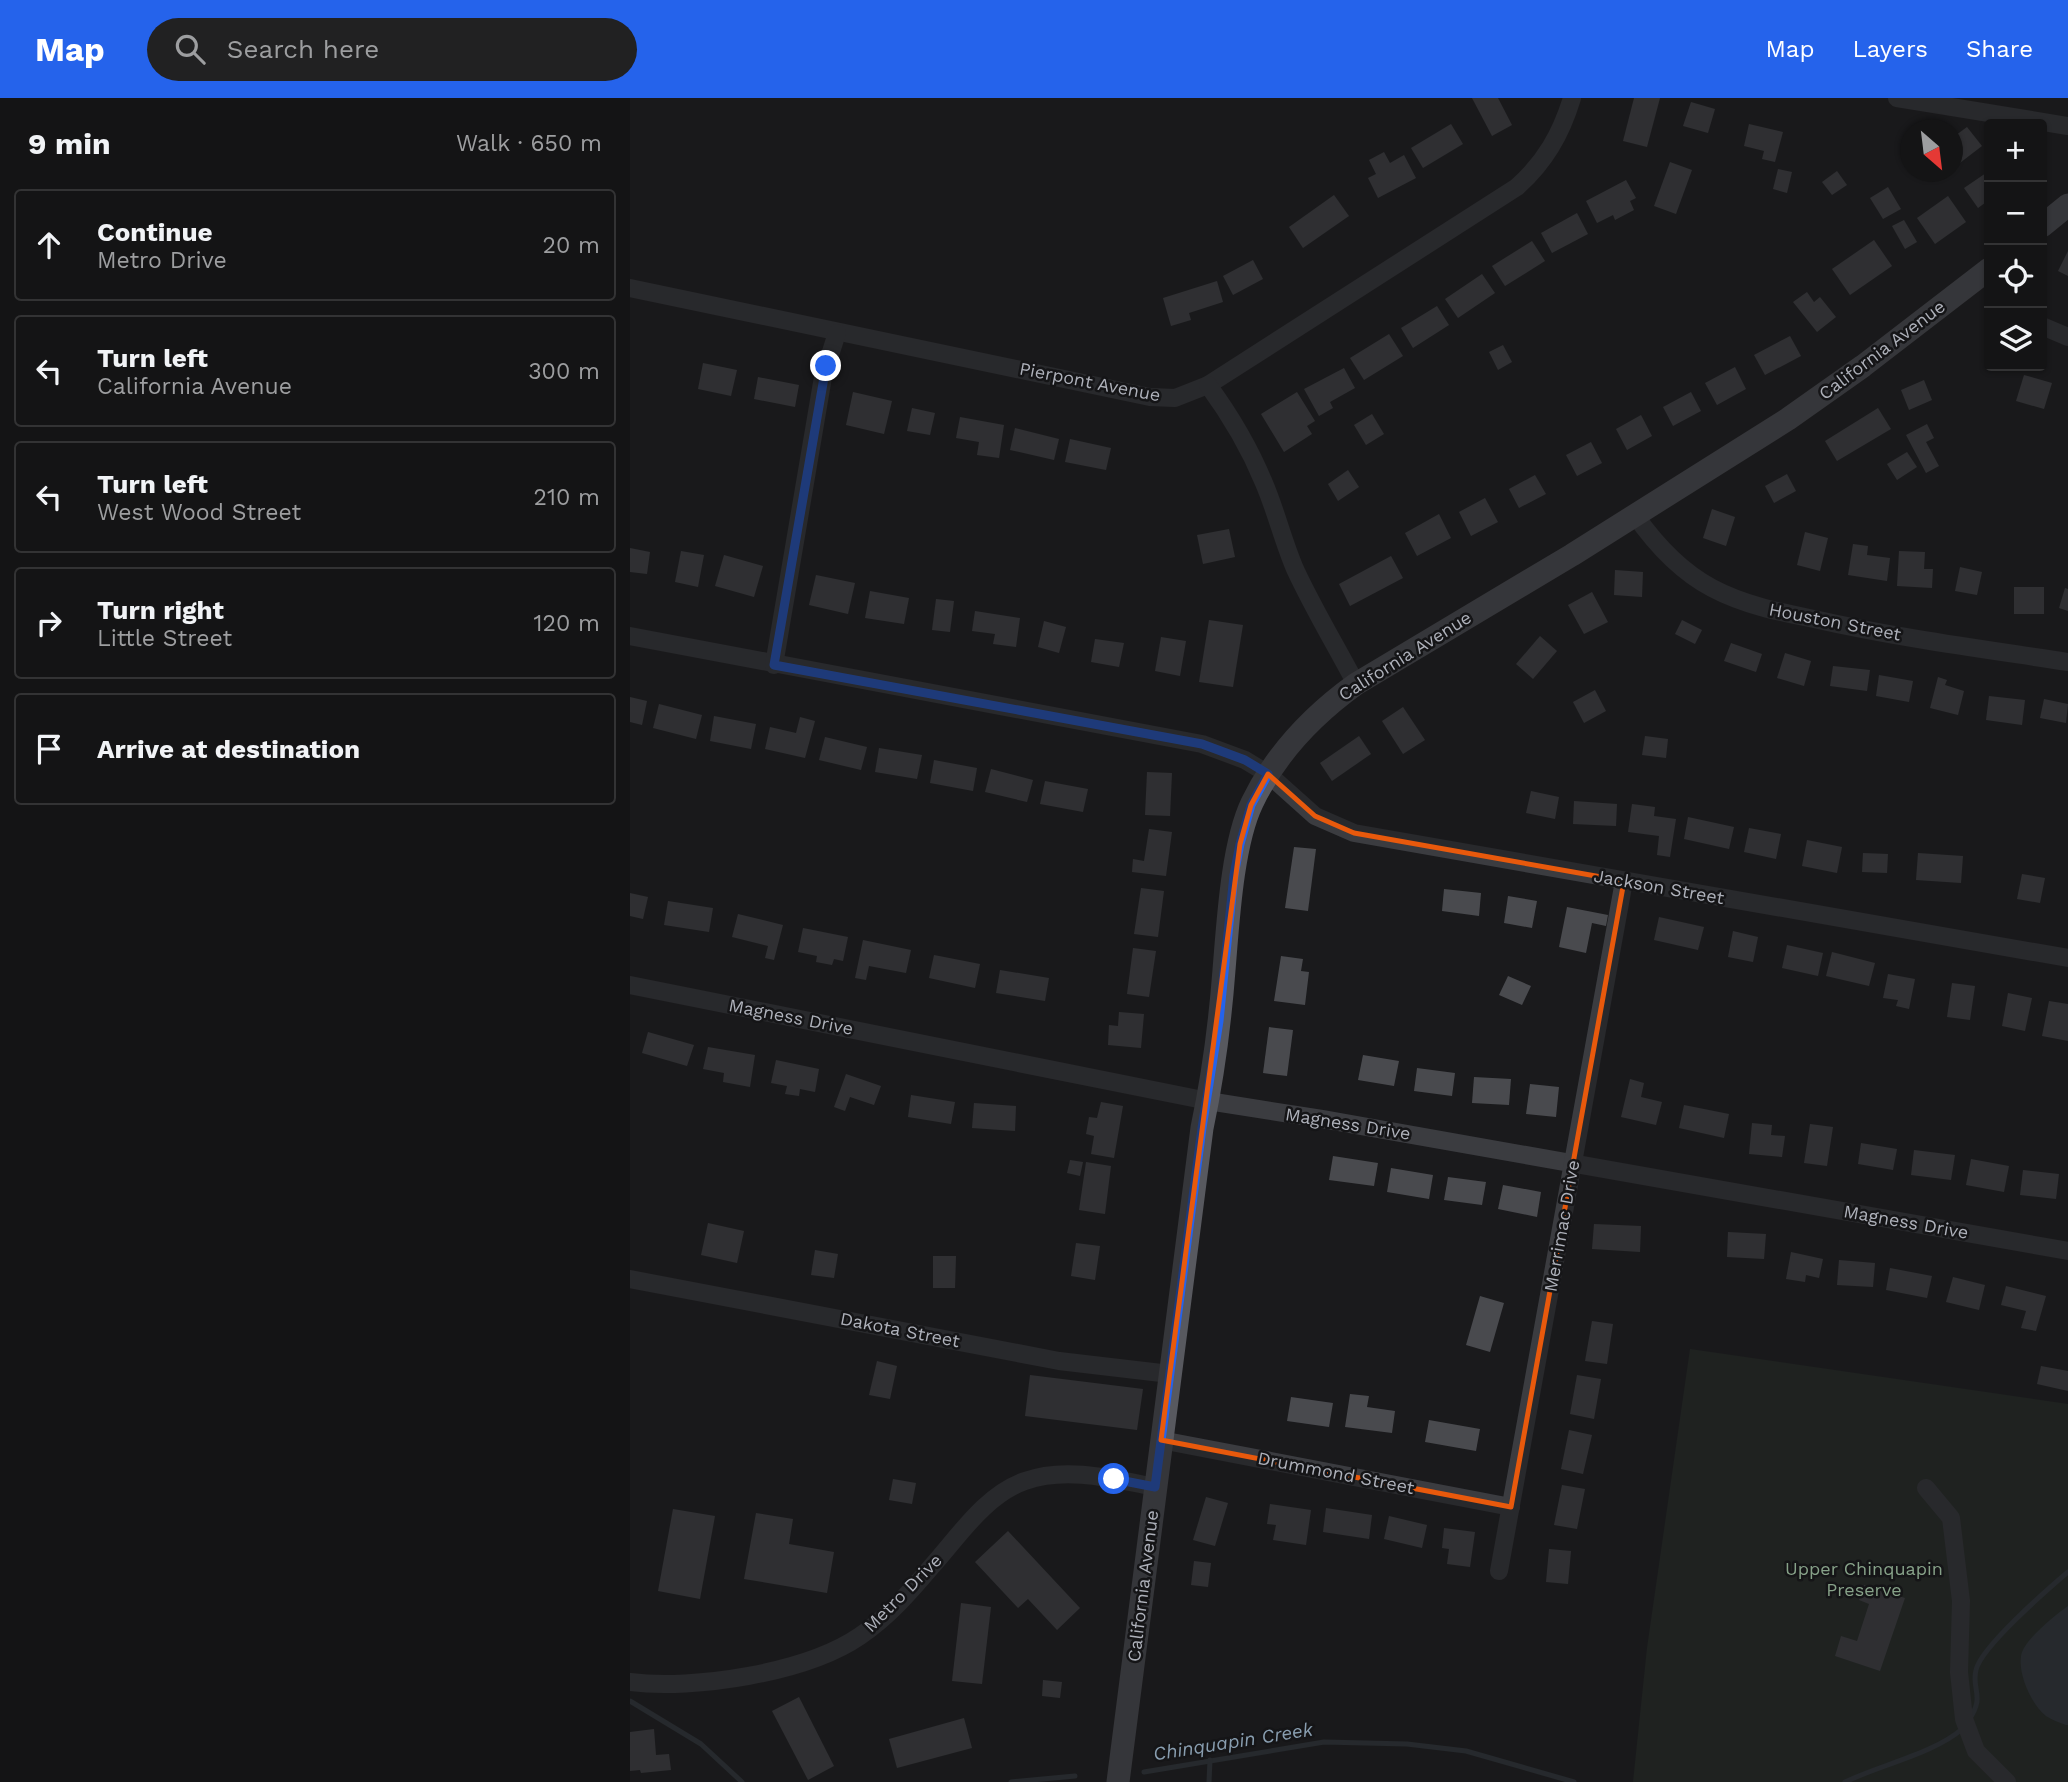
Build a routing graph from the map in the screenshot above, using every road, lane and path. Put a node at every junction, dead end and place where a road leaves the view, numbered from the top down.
1 (1572, 98) edge
2 (1897, 98) edge
3 (2068, 127) edge
4 (2068, 205) edge
5 (2047, 222) edge
6 (1984, 279) edge
7 (630, 288) edge
8 (2047, 328) edge
9 (837, 333) junction
10 (2068, 337) edge
11 (1208, 385) junction
12 (1635, 515) junction
13 (630, 636) edge
14 (2068, 663) edge
15 (774, 665) junction
16 (1356, 684) junction
17 (1268, 774) junction
18 (1624, 881) junction
19 (2068, 958) edge
20 (630, 985) edge
21 (1208, 1101) junction
22 (1574, 1164) junction
23 (2068, 1251) edge
24 (630, 1279) edge
25 (1170, 1374) junction
26 (1161, 1440) junction
27 (1155, 1487) junction
28 (1926, 1488) dead end
29 (1511, 1507) junction
30 (1499, 1571) dead end
31 (630, 1682) edge
32 (1118, 1782) edge
33 (2007, 1782) edge

1 - 11 street, Pierpont Avenue
2 - 3 street
4 - 5 main road
6 - 12 main road, California Avenue
7 - 9 street, Pierpont Avenue
8 - 10 street
9 - 11 street, Pierpont Avenue
9 - 15 street
11 - 16 street
12 - 14 street, Houston Street
12 - 16 main road, California Avenue
13 - 15 street, Jackson Street
15 - 17 street, Jackson Street
16 - 17 main road, California Avenue
17 - 18 street, Jackson Street
17 - 21 main road, California Avenue
18 - 19 street, Jackson Street
18 - 22 street, Merrimac Drive
20 - 21 street, Magness Drive
21 - 22 street, Magness Drive
21 - 25 main road, California Avenue
22 - 23 street, Magness Drive
22 - 29 street, Merrimac Drive
24 - 25 street, Dakota Street
25 - 26 main road, California Avenue
26 - 27 main road, California Avenue
26 - 29 street, Drummond Street
27 - 31 street, Metro Drive
27 - 32 main road, California Avenue
28 - 33 street
29 - 30 street, Merrimac Drive

